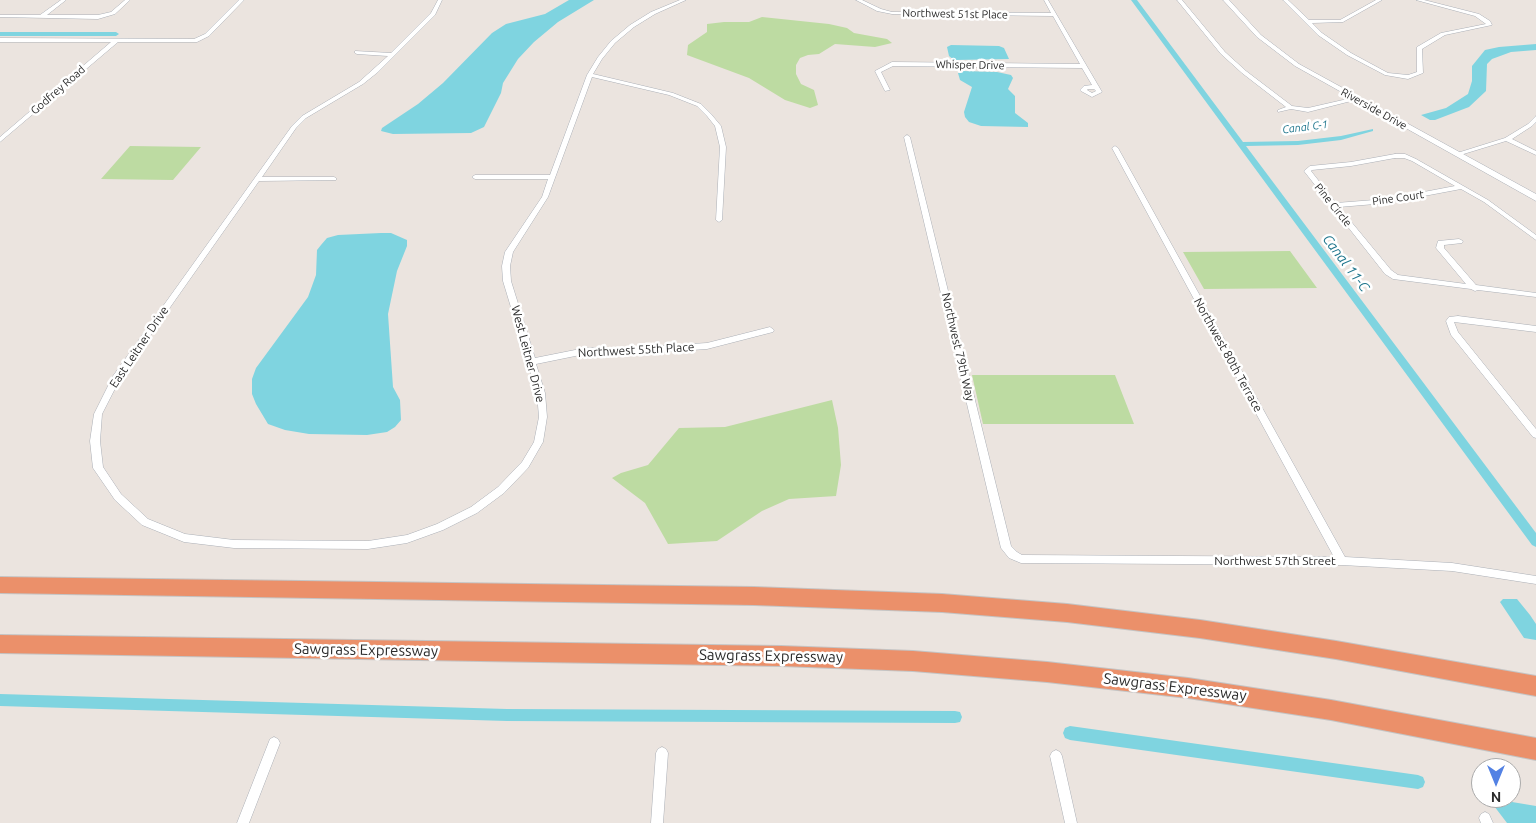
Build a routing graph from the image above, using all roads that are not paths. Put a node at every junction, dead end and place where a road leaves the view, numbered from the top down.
1 (64, 0) edge
2 (128, 0) edge
3 (242, 0) edge
4 (440, 0) edge
5 (684, 0) edge
6 (858, 0) edge
7 (1046, 0) edge
8 (1179, 0) edge
9 (1226, 0) edge
10 (1235, 0) edge
11 (1285, 0) edge
12 (1380, 0) edge
13 (1418, 0) edge
14 (1055, 15) junction
15 (0, 16) edge
16 (42, 16) junction
17 (1308, 22) junction
18 (0, 40) edge
19 (117, 40) junction
20 (357, 52) dead end
21 (392, 55) junction
22 (1085, 66) junction
23 (590, 75) junction
24 (1096, 87) dead end
25 (888, 90) dead end
26 (1356, 99) junction
27 (1290, 107) junction
28 (1280, 111) dead end
29 (1536, 118) edge
30 (907, 137) dead end
31 (1508, 139) junction
32 (0, 140) edge
33 (1115, 148) dead end
34 (1466, 152) junction
35 (1536, 153) edge
36 (1457, 154) junction
37 (475, 177) dead end
38 (553, 177) junction
39 (257, 179) junction
40 (334, 179) dead end
41 (1462, 187) junction
42 (1536, 190) edge
43 (1536, 198) edge
44 (1332, 205) junction
45 (720, 220) dead end
46 (1536, 238) edge
47 (1459, 240) dead end
48 (1476, 289) junction
49 (1536, 295) edge
50 (1536, 329) edge
51 (770, 330) dead end
52 (531, 362) junction
53 (1536, 435) edge
54 (440, 527) joint
55 (1013, 555) joint
56 (1342, 561) junction
57 (1536, 580) edge
58 (0, 585) edge
59 (0, 644) edge
60 (1536, 686) edge
61 (274, 743) dead end
62 (1536, 749) edge
63 (662, 753) dead end
64 (1056, 756) dead end
65 (243, 823) edge
66 (657, 823) edge
67 (1071, 823) edge

1 - 16 street
2 - 16 street
3 - 19 street
4 - 21 street, East Leitner Drive
5 - 23 street, West Leitner Drive
6 - 14 street, Northwest 51st Place
7 - 14 street
8 - 27 street
9 - 26 street, Riverside Drive
10 - 34 street, Riverside Drive
11 - 17 street
12 - 17 street
13 - 17 street
14 - 22 street
15 - 16 street
18 - 19 street
19 - 32 street, Godfrey Road
20 - 21 street
21 - 39 street, East Leitner Drive
22 - 24 street
22 - 25 street, Whisper Drive
23 - 38 street, West Leitner Drive
23 - 45 street
26 - 27 street
26 - 36 street, Riverside Drive
27 - 28 street
29 - 31 street
30 - 55 street, Northwest 79th Way
31 - 34 street
31 - 35 street
33 - 56 street, Northwest 80th Terrace
34 - 36 street
34 - 42 street, Riverside Drive
36 - 43 street, Riverside Drive
37 - 38 street
38 - 52 street, West Leitner Drive
39 - 40 street
39 - 54 street, East Leitner Drive
41 - 44 street, Pine Court
41 - 44 street, Pine Circle
41 - 46 street, Pine Circle
44 - 48 street, Pine Circle
47 - 48 street
48 - 49 street, Pine Circle
50 - 53 street
51 - 52 street, Northwest 55th Place
52 - 54 street, West Leitner Drive
55 - 56 street, Northwest 57th Street
56 - 57 street, Northwest 57th Street
58 - 60 highway
59 - 62 highway, Sawgrass Expressway
61 - 65 street
63 - 66 street
64 - 67 street

